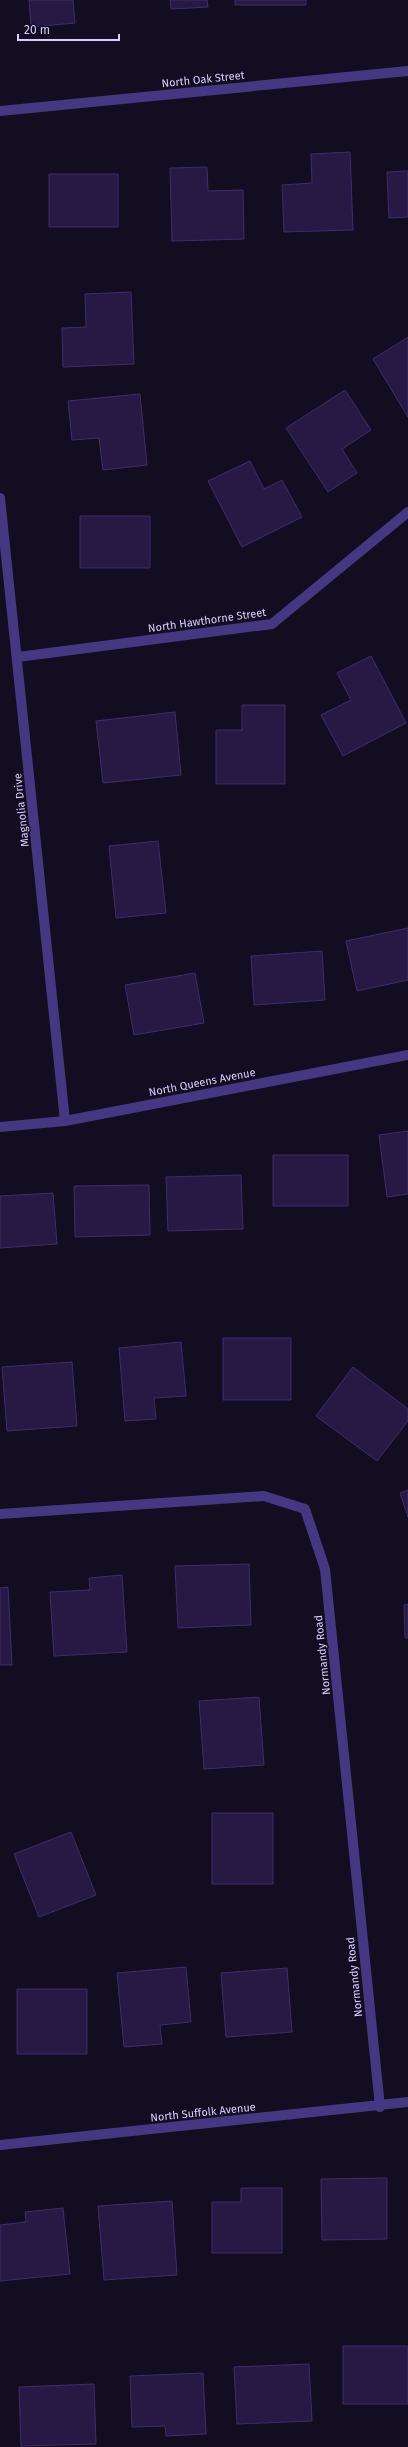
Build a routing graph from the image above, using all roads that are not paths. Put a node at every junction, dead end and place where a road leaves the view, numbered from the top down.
1 (408, 71) edge
2 (0, 111) edge
3 (0, 498) edge
4 (408, 512) edge
5 (18, 657) junction
6 (408, 1055) edge
7 (65, 1121) junction
8 (0, 1128) edge
9 (0, 1514) edge
10 (408, 2102) edge
11 (380, 2107) junction
12 (0, 2145) edge

1 - 2 street, North Oak Street
3 - 5 street, Magnolia Drive
4 - 5 street, North Hawthorne Street
5 - 7 street, Magnolia Drive
6 - 7 street, North Queens Avenue
7 - 8 street, North Queens Avenue
9 - 11 street, Normandy Road
10 - 11 street, North Suffolk Avenue
11 - 12 street, North Suffolk Avenue

